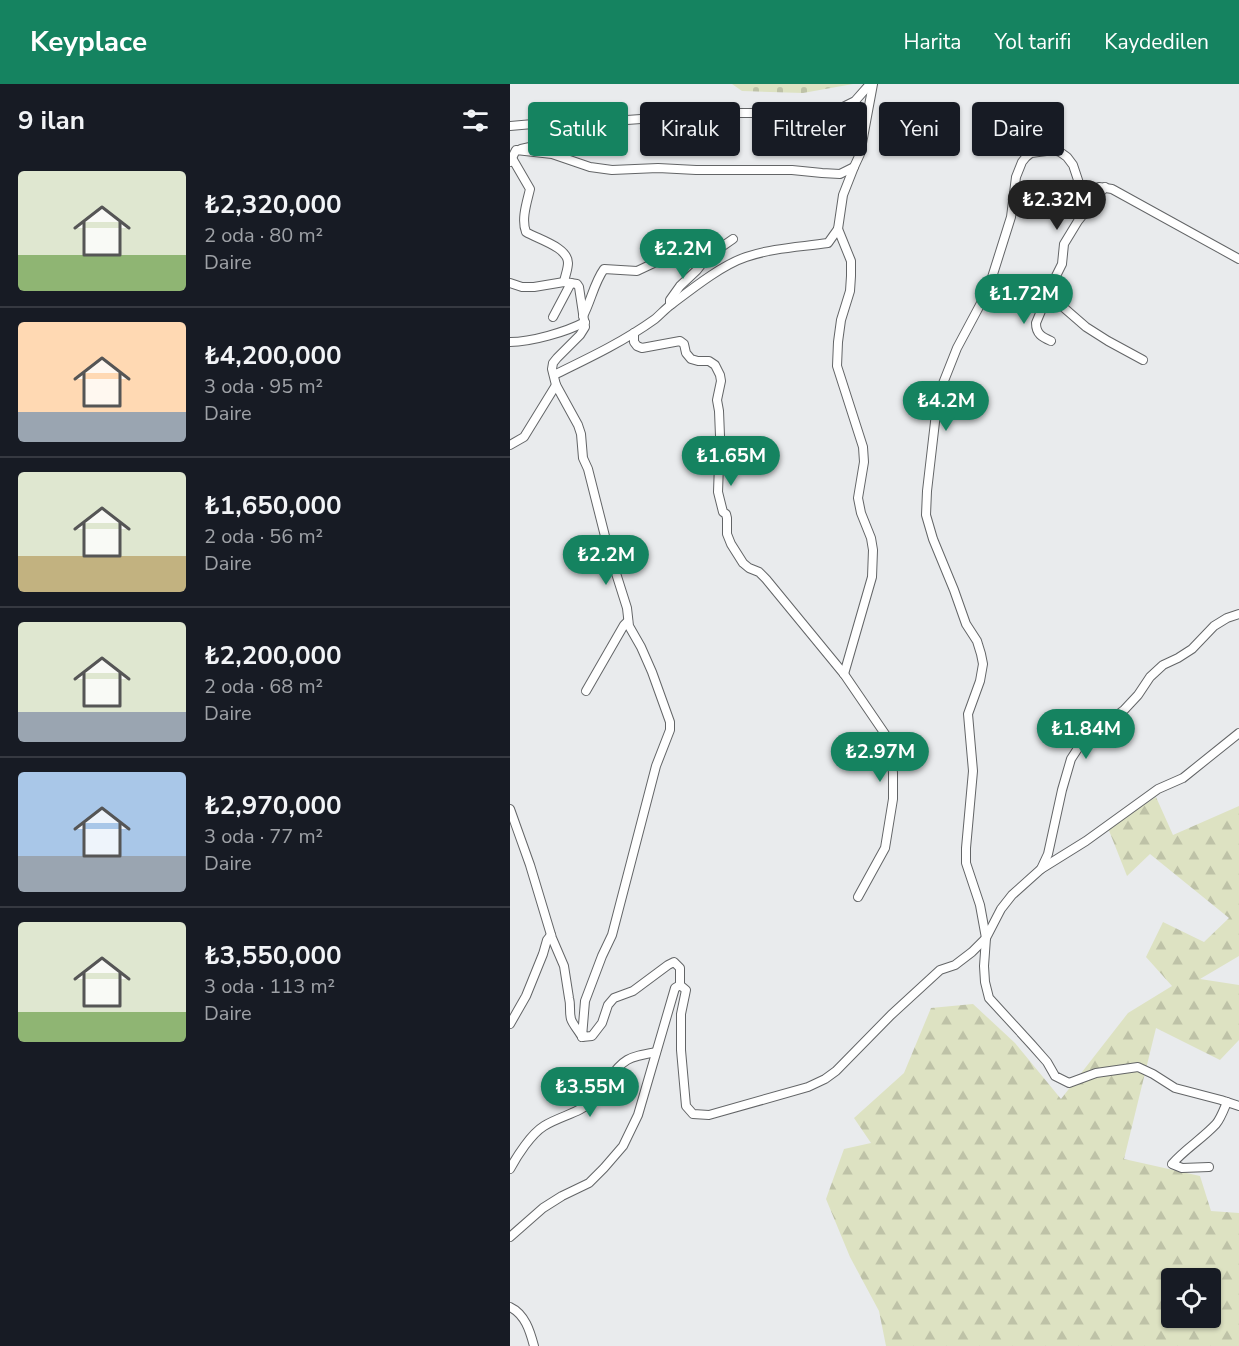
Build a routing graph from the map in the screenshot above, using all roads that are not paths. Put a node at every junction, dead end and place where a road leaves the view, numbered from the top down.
1 (871, 84) edge
2 (628, 120) edge
3 (528, 124) edge
4 (510, 126) edge
5 (528, 151) edge
6 (512, 156) edge
7 (854, 167) junction
8 (1078, 182) junction
9 (1105, 188) junction
10 (1057, 218) dead end
11 (837, 229) junction
12 (733, 239) dead end
13 (1238, 257) edge
14 (654, 263) dead end
15 (510, 282) edge
16 (568, 283) junction
17 (1048, 294) junction
18 (670, 305) junction
19 (553, 317) dead end
20 (584, 319) junction
21 (634, 333) junction
22 (1051, 341) dead end
23 (510, 342) edge
24 (1143, 360) dead end
25 (554, 375) junction
26 (556, 385) junction
27 (510, 445) edge
28 (1239, 614) edge
29 (628, 621) junction
30 (844, 674) junction
31 (586, 691) dead end
32 (1239, 733) edge
33 (510, 809) edge
34 (513, 821) edge
35 (1041, 869) junction
36 (858, 897) dead end
37 (551, 935) junction
38 (986, 938) junction
39 (680, 986) junction
40 (510, 1024) edge
41 (582, 1037) junction
42 (656, 1052) junction
43 (1227, 1102) junction
44 (1239, 1106) edge
45 (1209, 1167) dead end
46 (510, 1169) edge
47 (510, 1237) edge
48 (510, 1308) edge
49 (534, 1346) edge

1 - 2 street
1 - 7 street
3 - 4 street
5 - 6 street
6 - 7 street
6 - 16 street
7 - 11 street
8 - 9 street
8 - 10 street
8 - 38 street
9 - 13 street
9 - 17 street
11 - 18 street
11 - 30 street
12 - 18 street
14 - 20 street
15 - 16 street
16 - 19 street
16 - 20 street
17 - 22 street
17 - 24 street
18 - 21 street
20 - 23 street
20 - 25 street
21 - 25 street
21 - 30 street
25 - 26 street
26 - 27 street
26 - 29 street
28 - 35 street
29 - 31 street
29 - 41 street
30 - 36 street
32 - 35 street
33 - 34 street
34 - 37 street
35 - 38 street
37 - 40 street
37 - 41 street
38 - 39 street
38 - 43 street
39 - 41 street
39 - 42 street
42 - 46 street
42 - 47 street
43 - 44 street
43 - 45 street
48 - 49 street

